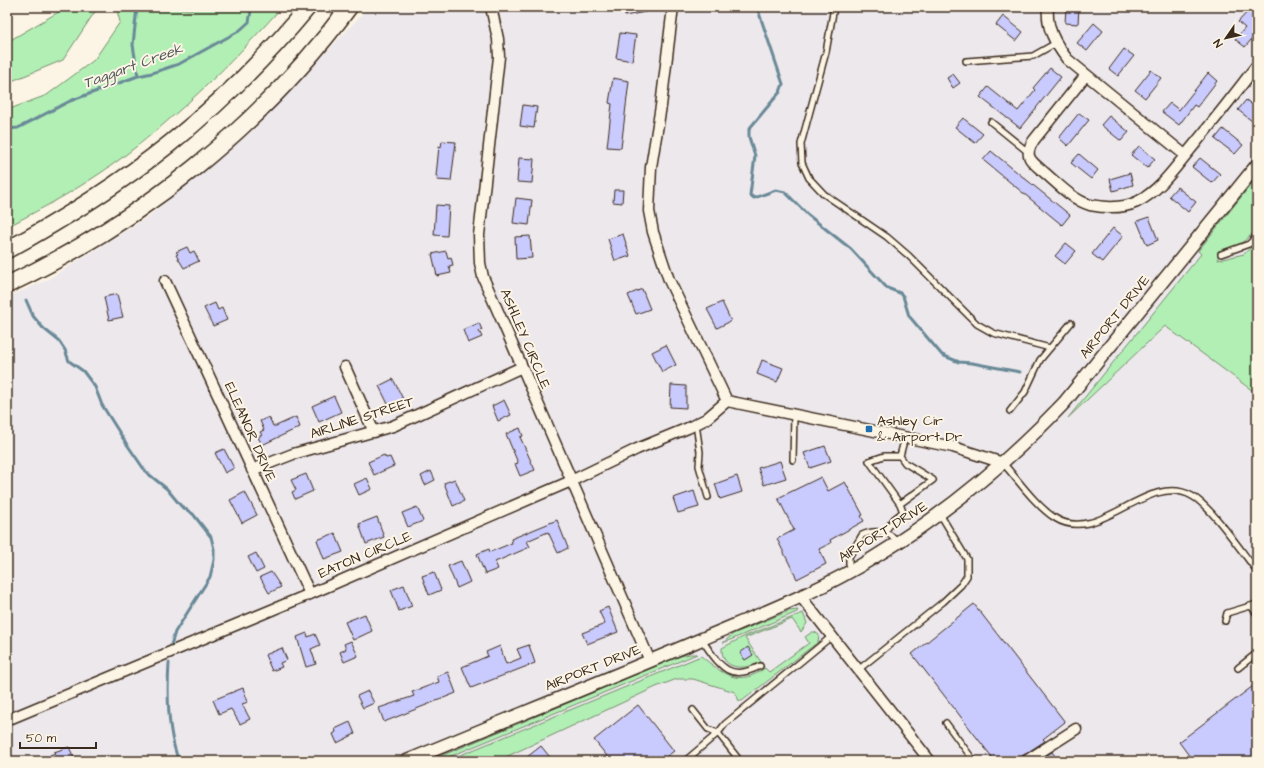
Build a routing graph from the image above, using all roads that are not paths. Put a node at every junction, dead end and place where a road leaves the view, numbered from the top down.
1 (308, 7) edge
2 (349, 7) edge
3 (490, 7) edge
4 (674, 7) edge
5 (834, 7) edge
6 (1048, 7) edge
7 (1056, 43) junction
8 (966, 60) dead end
9 (1257, 65) edge
10 (1086, 75) junction
11 (991, 122) dead end
12 (1028, 152) junction
13 (1185, 155) junction
14 (1257, 165) edge
15 (1257, 236) edge
16 (7, 250) edge
17 (1221, 254) dead end
18 (165, 280) dead end
19 (7, 285) edge
20 (1071, 323) dead end
21 (1050, 348) junction
22 (345, 367) dead end
23 (522, 367) junction
24 (727, 401) junction
25 (1010, 411) dead end
26 (794, 415) junction
27 (696, 424) junction
28 (374, 432) junction
29 (905, 437) junction
30 (900, 456) junction
31 (793, 460) dead end
32 (1003, 463) junction
33 (252, 470) junction
34 (572, 481) junction
35 (708, 497) dead end
36 (900, 504) junction
37 (940, 514) junction
38 (884, 532) junction
39 (898, 542) junction
40 (853, 570) junction
41 (1257, 571) edge
42 (310, 594) junction
43 (801, 597) junction
44 (1257, 604) edge
45 (1251, 606) junction
46 (1257, 614) edge
47 (1224, 621) dead end
48 (832, 636) junction
49 (701, 639) junction
50 (1257, 653) edge
51 (650, 661) junction
52 (760, 666) dead end
53 (1238, 668) dead end
54 (858, 670) junction
55 (693, 710) dead end
56 (7, 720) edge
57 (946, 723) dead end
58 (1076, 729) dead end
59 (718, 733) junction
60 (407, 761) edge
61 (685, 761) edge
62 (740, 761) edge
63 (930, 761) edge
64 (974, 761) edge
65 (1026, 761) edge

1 - 16 highway
2 - 19 highway
3 - 23 street, ASHLEY CIRCLE
4 - 24 street
5 - 21 lane
6 - 7 street
7 - 8 lane
7 - 10 street
9 - 13 street
10 - 12 street
10 - 13 street
11 - 12 lane
12 - 13 street
14 - 32 street, AIRPORT DRIVE
15 - 17 lane
18 - 33 street, ELEANOR DRIVE
20 - 21 lane
21 - 25 lane
22 - 28 street
23 - 28 street, AIRLINE STREET
23 - 34 street, ASHLEY CIRCLE
24 - 26 street
24 - 27 street, EATON CIRCLE
26 - 29 street
26 - 31 lane
27 - 34 street, EATON CIRCLE
27 - 35 lane
28 - 33 street, AIRLINE STREET
29 - 30 lane
29 - 32 street
30 - 36 lane
30 - 36 lane
32 - 37 street, AIRPORT DRIVE
32 - 41 lane
33 - 42 street, ELEANOR DRIVE
34 - 42 street, EATON CIRCLE
34 - 51 street, ASHLEY CIRCLE
36 - 38 lane
37 - 39 street, AIRPORT DRIVE
37 - 54 lane
38 - 39 lane
38 - 40 lane
39 - 40 street, AIRPORT DRIVE
40 - 43 street, AIRPORT DRIVE
42 - 56 street, EATON CIRCLE
43 - 48 street
43 - 49 street, AIRPORT DRIVE
44 - 45 lane
45 - 46 lane
45 - 47 lane
48 - 54 street
48 - 59 lane
49 - 51 street, AIRPORT DRIVE
49 - 52 lane
50 - 53 lane
51 - 60 street, AIRPORT DRIVE
54 - 63 street
55 - 59 lane
57 - 64 lane
58 - 65 street
59 - 61 lane
59 - 62 lane

